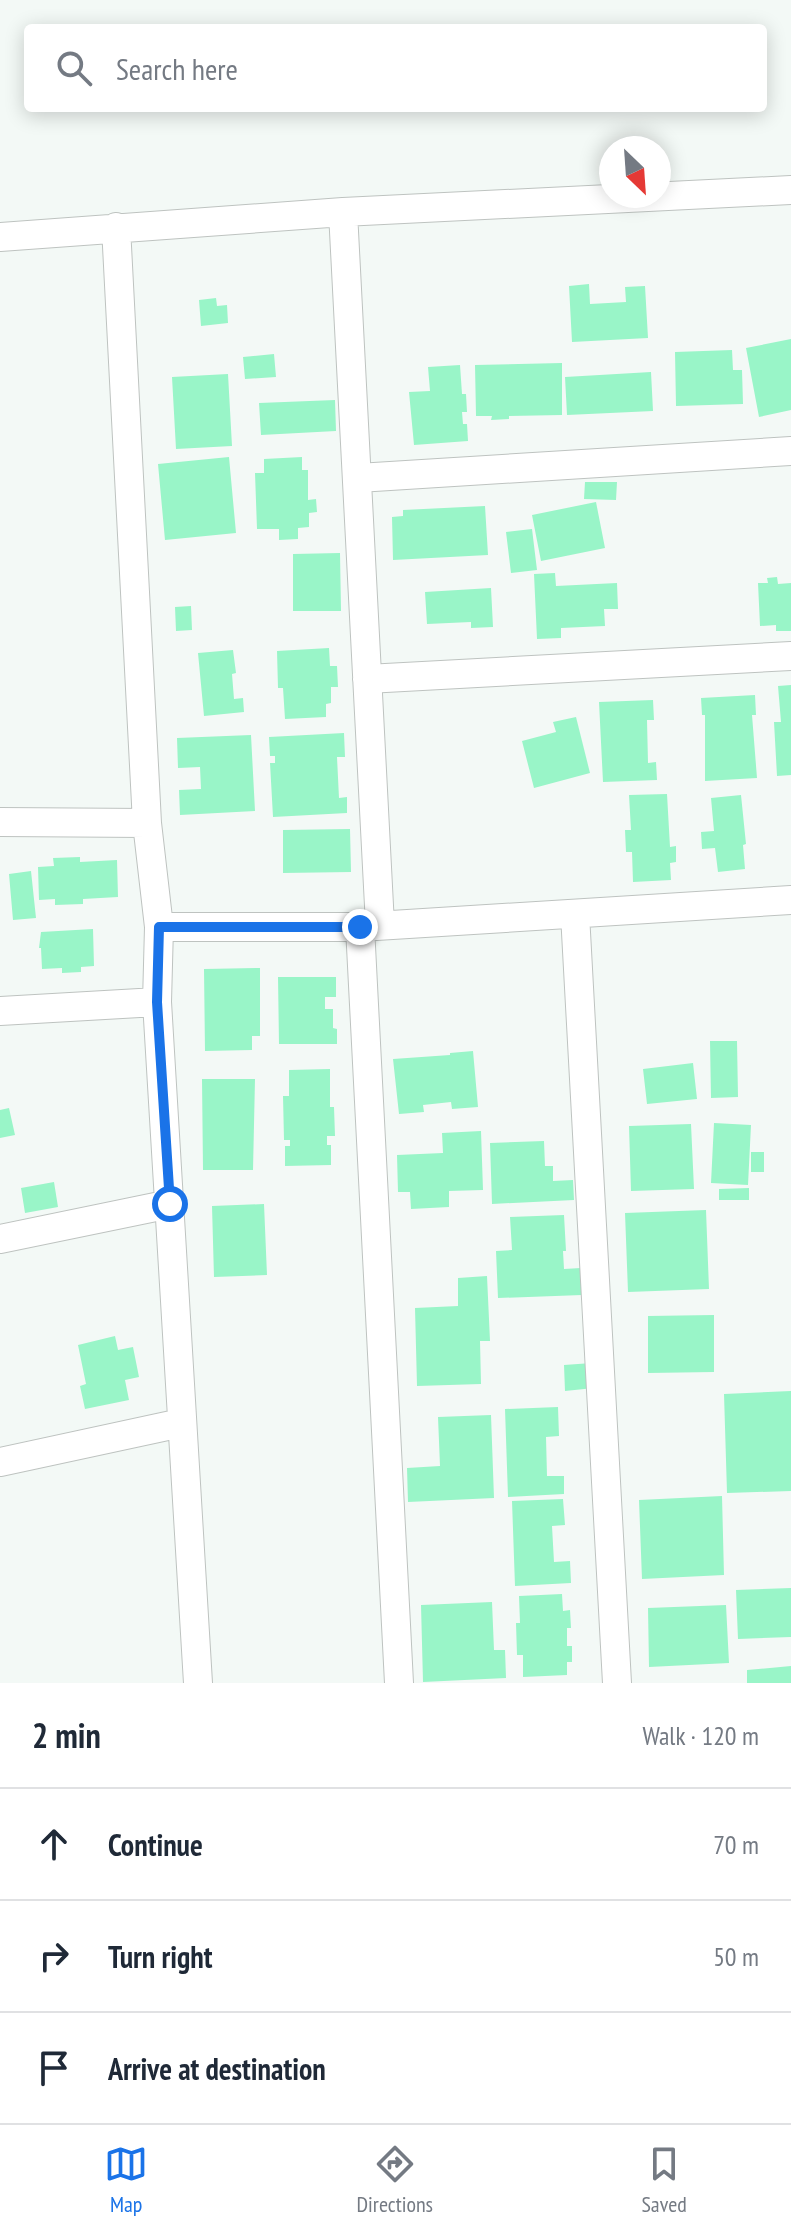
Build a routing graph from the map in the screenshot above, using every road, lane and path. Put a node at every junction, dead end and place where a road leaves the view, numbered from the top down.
1 (791, 190) edge
2 (343, 212) junction
3 (116, 227) junction
4 (0, 237) edge
5 (791, 451) edge
6 (358, 478) junction
7 (791, 656) edge
8 (367, 679) junction
9 (0, 822) edge
10 (147, 823) junction
11 (791, 900) edge
12 (575, 914) junction
13 (370, 926) junction
14 (159, 927) junction
15 (157, 1002) junction
16 (0, 1011) edge
17 (170, 1204) junction
18 (0, 1239) edge
19 (181, 1423) junction
20 (0, 1462) edge
21 (198, 1683) edge
22 (399, 1683) edge
23 (617, 1683) edge

1 - 2 street
2 - 3 street
2 - 6 street
3 - 4 street
3 - 10 street
5 - 6 street
6 - 8 street
7 - 8 street
8 - 13 street
9 - 10 street
10 - 14 street
11 - 12 street
12 - 13 street
12 - 23 street
13 - 14 street
13 - 22 street
14 - 15 street
15 - 16 street
15 - 17 street
17 - 18 street
17 - 19 street
19 - 20 street
19 - 21 street

